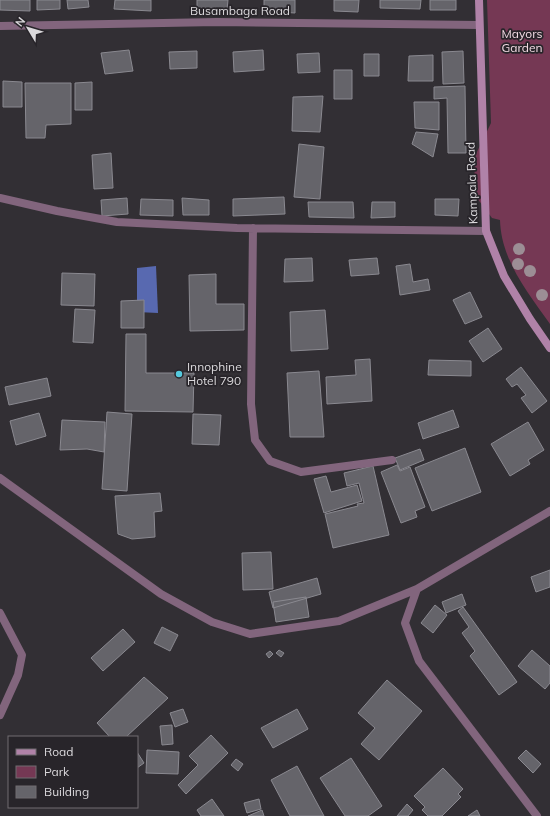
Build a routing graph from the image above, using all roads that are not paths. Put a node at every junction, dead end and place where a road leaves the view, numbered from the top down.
1 (479, 0) edge
2 (479, 25) junction
3 (0, 26) edge
4 (0, 198) edge
5 (253, 228) junction
6 (486, 231) junction
7 (550, 348) edge
8 (392, 460) dead end
9 (0, 478) edge
10 (550, 510) edge
11 (417, 589) junction
12 (0, 613) edge
13 (0, 715) edge
14 (537, 816) edge

1 - 2 main road, Kampala Road
2 - 3 street, Busambaga Road
2 - 6 main road, Kampala Road
4 - 5 street
5 - 6 street
5 - 8 street
6 - 7 main road, Kampala Road
9 - 11 street
10 - 11 street
11 - 14 street
12 - 13 street

